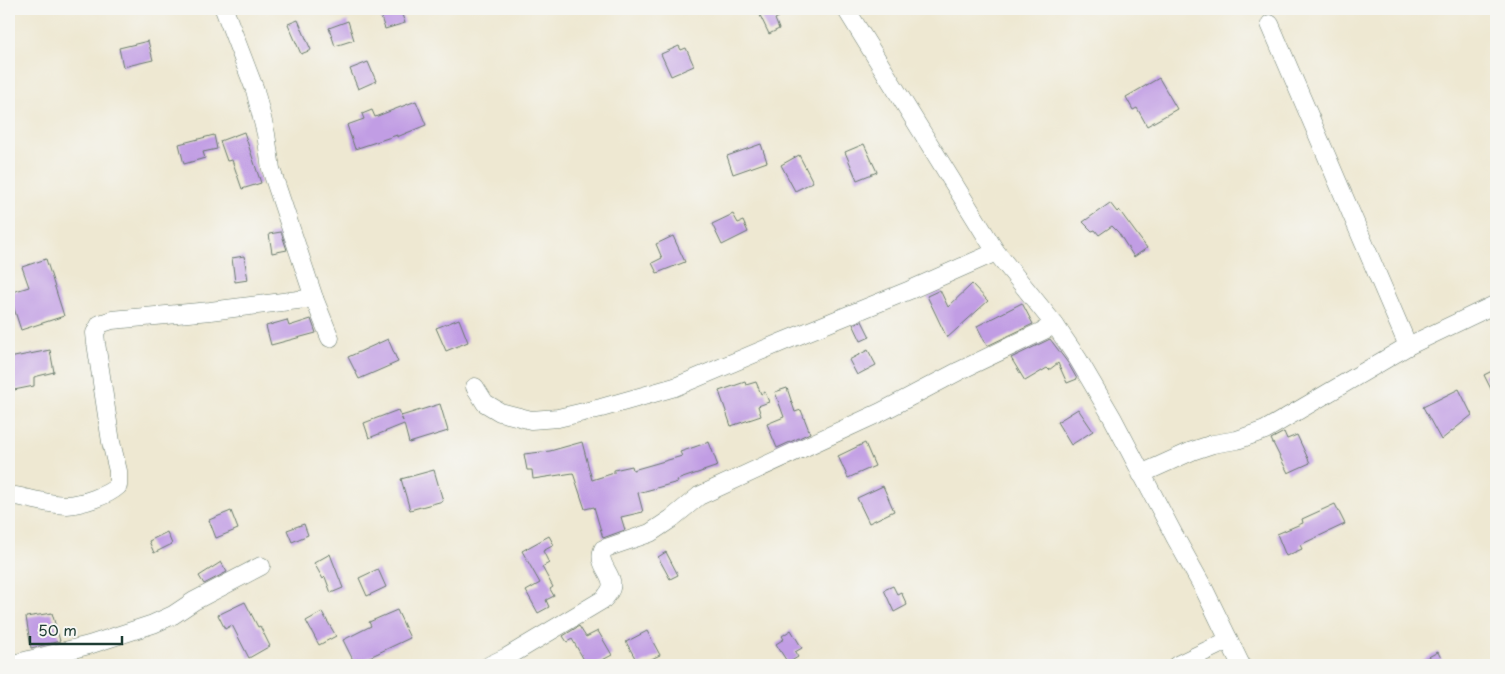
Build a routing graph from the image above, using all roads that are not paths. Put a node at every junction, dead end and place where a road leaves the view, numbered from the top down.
1 (224, 9) edge
2 (846, 9) edge
3 (1270, 24) dead end
4 (996, 252) junction
5 (314, 298) junction
6 (1496, 304) edge
7 (1055, 325) junction
8 (330, 338) dead end
9 (1408, 346) junction
10 (475, 387) dead end
11 (1141, 474) junction
12 (9, 498) edge
13 (261, 566) dead end
14 (1229, 640) junction
15 (9, 665) edge
16 (490, 665) edge
17 (1177, 665) edge
18 (1242, 665) edge

1 - 5 street
2 - 4 street
3 - 9 street
4 - 7 street
4 - 10 street
5 - 8 street
5 - 12 street
6 - 9 street
7 - 11 street
7 - 16 street
9 - 11 street
11 - 14 street
13 - 15 street
14 - 17 street
14 - 18 street

